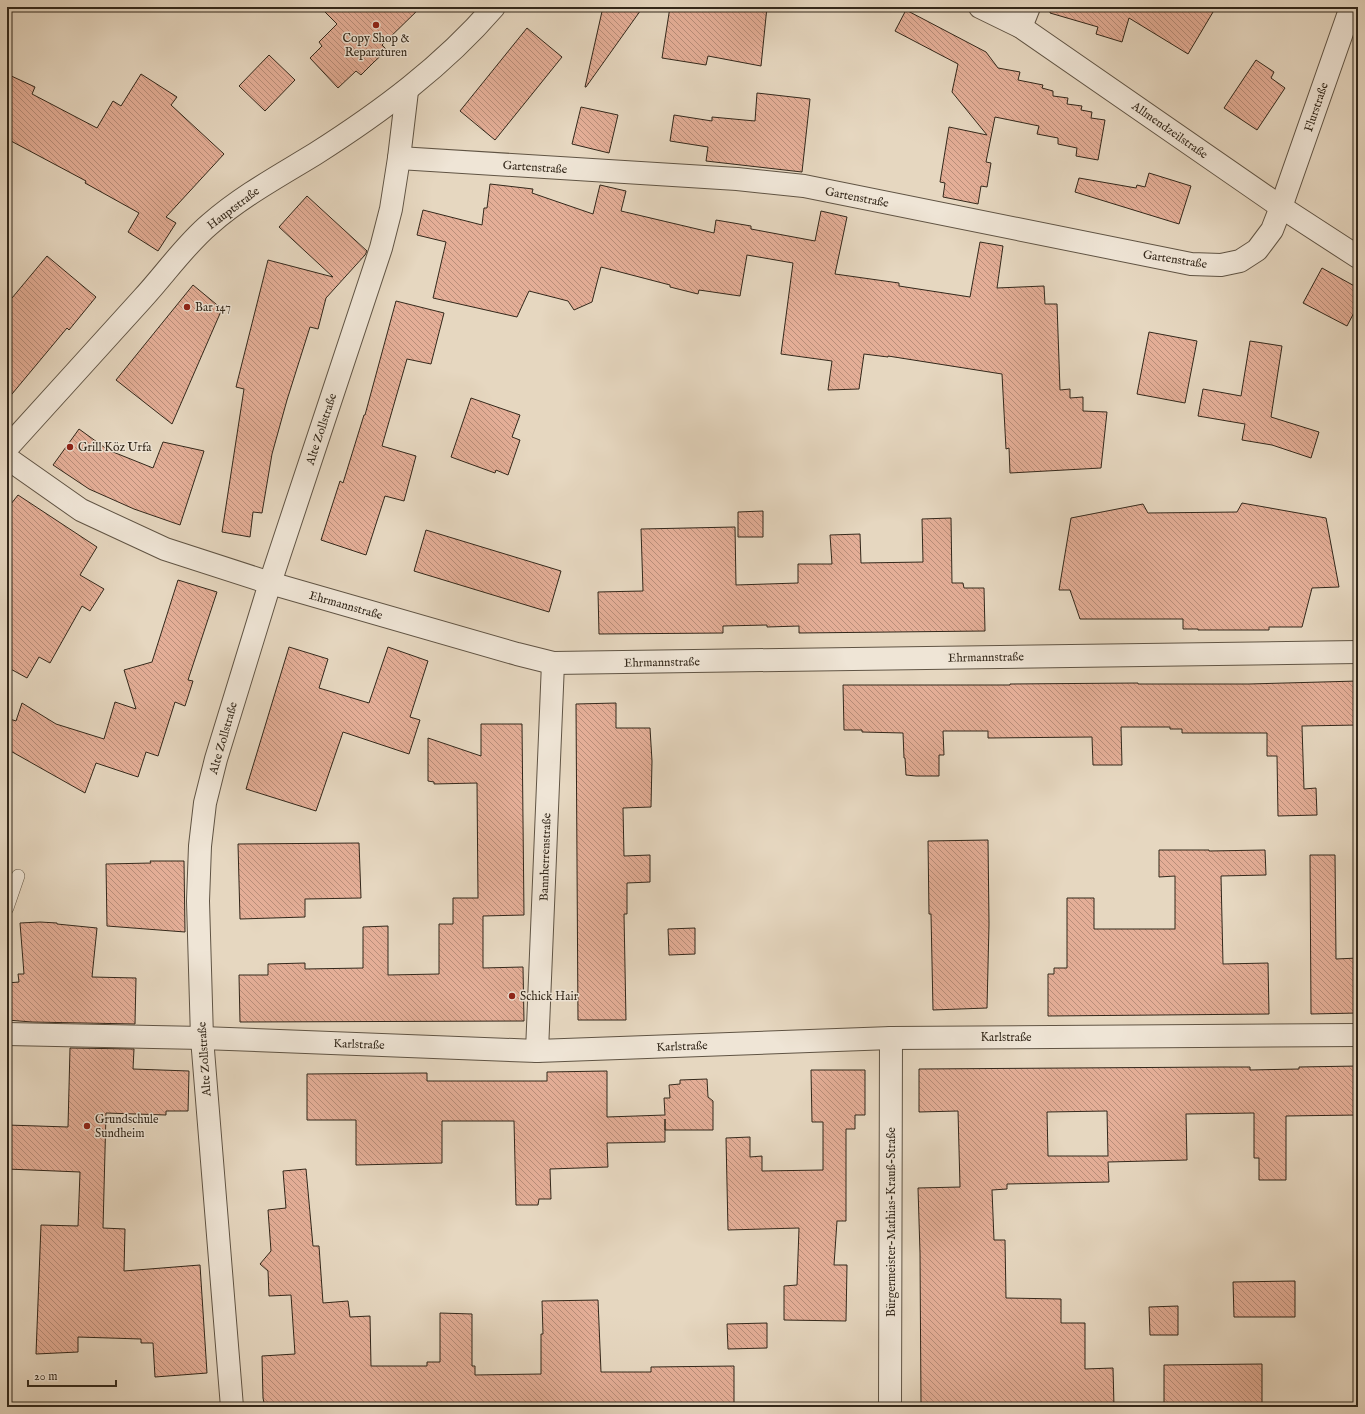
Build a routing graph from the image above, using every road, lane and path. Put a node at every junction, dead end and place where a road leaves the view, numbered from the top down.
1 (494, 7) edge
2 (980, 7) edge
3 (1029, 7) edge
4 (1351, 7) edge
5 (1021, 27) junction
6 (407, 91) junction
7 (399, 158) junction
8 (1281, 206) junction
9 (1358, 257) edge
10 (7, 448) edge
11 (7, 458) edge
12 (270, 583) junction
13 (1358, 652) edge
14 (553, 663) junction
15 (18, 876) dead end
16 (7, 908) edge
17 (7, 1034) edge
18 (1358, 1035) edge
19 (202, 1038) junction
20 (891, 1038) junction
21 (537, 1052) junction
22 (232, 1407) edge
23 (890, 1407) edge

1 - 6 street, Hauptstraße
2 - 5 street, Allmendzeilstraße
3 - 5 street
4 - 8 street, Flurstraße
5 - 8 street, Allmendzeilstraße
6 - 7 street, Alte Zollstraße
6 - 10 street, Hauptstraße
7 - 8 street, Gartenstraße
7 - 12 street, Alte Zollstraße
8 - 9 street, Allmendzeilstraße
11 - 12 street, Ehrmannstraße
12 - 14 street, Ehrmannstraße
12 - 19 street, Alte Zollstraße
13 - 14 street, Ehrmannstraße
14 - 21 street, Bannherrenstraße
15 - 16 lane
17 - 19 street, Karlstraße
18 - 20 street, Karlstraße
19 - 21 street, Karlstraße
19 - 22 street, Alte Zollstraße
20 - 21 street, Karlstraße
20 - 23 street, Bürgermeister-Mathias-Krauß-Straße

